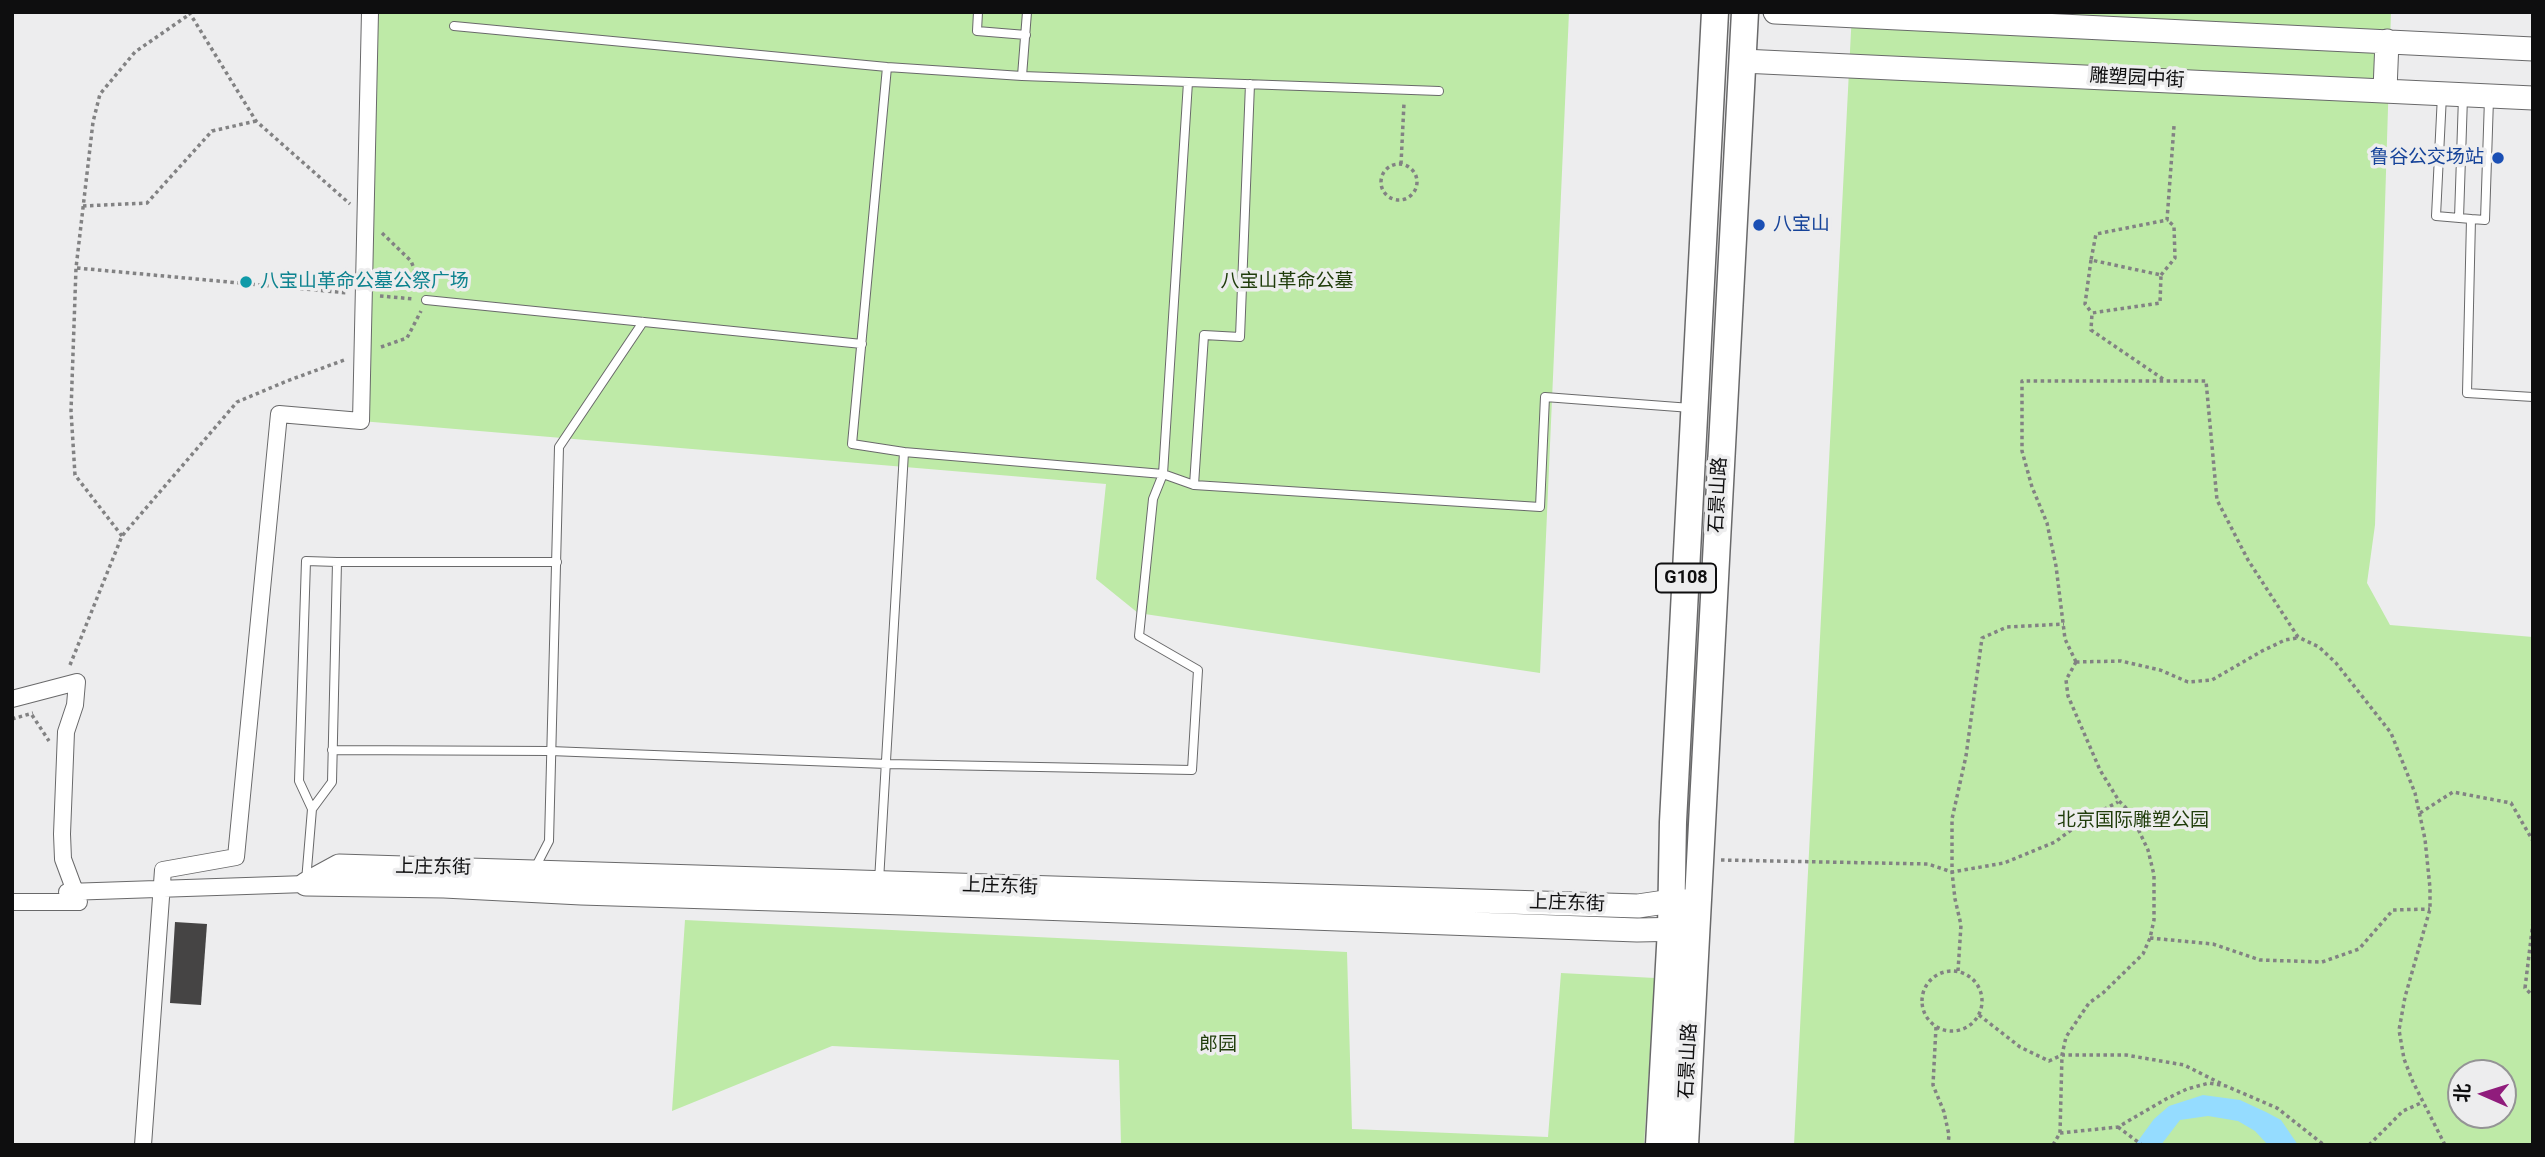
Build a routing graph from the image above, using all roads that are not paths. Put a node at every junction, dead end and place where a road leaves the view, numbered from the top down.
1 (370, 12) edge
2 (978, 12) edge
3 (1027, 12) edge
4 (1715, 12) edge
5 (1745, 12) edge
6 (1775, 12) edge
7 (454, 26) dead end
8 (1026, 35) junction
9 (2387, 41) junction
10 (2533, 48) edge
11 (1742, 61) junction
12 (887, 67) junction
13 (1022, 76) junction
14 (1188, 82) junction
15 (1250, 84) junction
16 (2385, 90) junction
17 (1439, 91) dead end
18 (2453, 94) junction
19 (2489, 96) junction
20 (2533, 98) edge
21 (2459, 218) junction
22 (2471, 219) junction
23 (426, 300) road end
24 (643, 322) junction
25 (862, 344) junction
26 (2533, 397) edge
27 (1694, 409) junction
28 (904, 452) junction
29 (1163, 474) junction
30 (1194, 485) junction
31 (337, 562) junction
32 (557, 562) junction
33 (12, 699) edge
34 (332, 750) junction
35 (550, 751) junction
36 (887, 764) junction
37 (312, 809) junction
38 (532, 872) junction
39 (306, 884) junction
40 (879, 892) junction
41 (12, 894) edge
42 (1672, 901) junction
43 (12, 902) edge
44 (1699, 902) junction
45 (1684, 929) junction
46 (143, 1145) edge
47 (1659, 1145) edge
48 (1685, 1145) edge

1 - 46 street
2 - 8 lane
3 - 8 lane
4 - 27 highway, 石景山路 / G108
5 - 11 highway, 石景山路 / G108
6 - 9 main road
7 - 12 lane
8 - 13 lane
9 - 10 main road
9 - 16 main road
11 - 16 main road, 雕塑园中街
11 - 44 highway, 石景山路 / G108
12 - 13 lane
12 - 25 lane
13 - 14 lane
14 - 15 lane
14 - 29 lane
15 - 17 lane
15 - 30 lane
16 - 18 main road, 雕塑园中街
18 - 19 main road, 雕塑园中街
18 - 21 lane
18 - 21 lane
19 - 20 main road, 雕塑园中街
19 - 22 lane
21 - 22 lane
22 - 26 lane
23 - 24 lane
24 - 25 lane
24 - 32 lane
25 - 28 lane
27 - 30 lane
27 - 42 highway, 石景山路 / G108
28 - 29 lane
28 - 36 lane
29 - 30 lane
29 - 36 lane
31 - 32 lane
31 - 34 lane
31 - 37 lane
32 - 35 lane
33 - 43 street
34 - 35 lane
34 - 37 lane
35 - 36 lane
35 - 38 lane
36 - 40 lane
37 - 39 lane
38 - 39 main road, 上庄东街
38 - 40 main road, 上庄东街
39 - 40 main road, 上庄东街
39 - 41 street, 上庄东街
40 - 42 main road, 上庄东街
40 - 45 main road, 上庄东街
42 - 44 main road, 上庄东街
42 - 45 highway, 石景山路 / G108
44 - 45 highway, 石景山路 / G108
45 - 47 highway, 石景山路 / G108
45 - 48 highway, 石景山路 / G108

